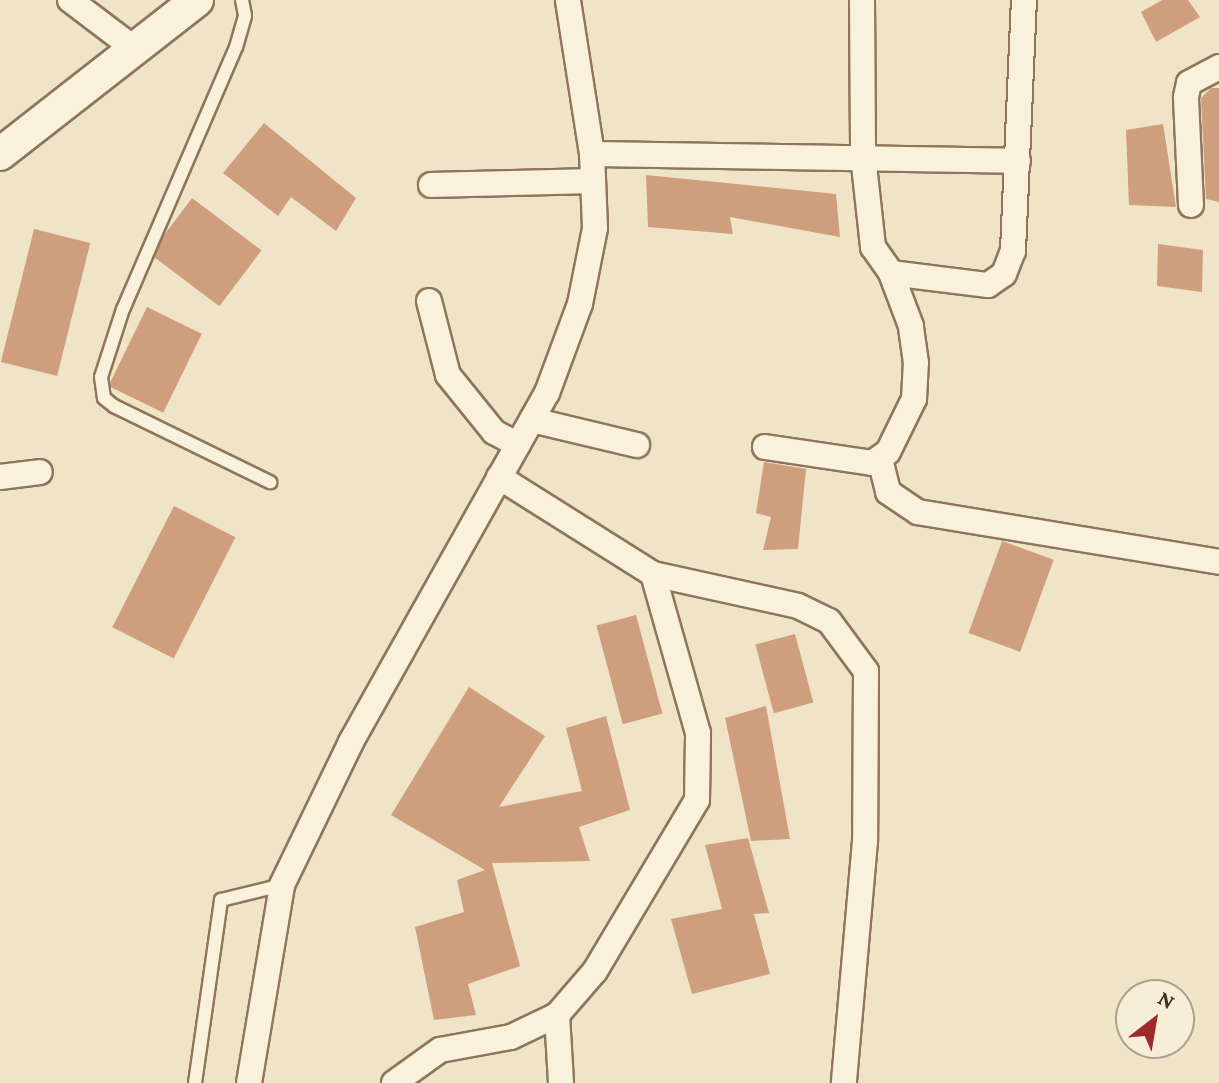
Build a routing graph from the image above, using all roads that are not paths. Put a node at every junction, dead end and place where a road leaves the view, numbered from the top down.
1 (70, 0) edge
2 (197, 0) edge
3 (242, 0) edge
4 (568, 0) edge
5 (862, 0) edge
6 (1024, 0) edge
7 (136, 50) junction
8 (1219, 67) edge
9 (0, 154) edge
10 (592, 154) junction
11 (863, 156) junction
12 (1018, 161) junction
13 (593, 181) junction
14 (431, 185) dead end
15 (1191, 205) dead end
16 (891, 273) junction
17 (429, 301) dead end
18 (532, 420) junction
19 (518, 445) junction
20 (637, 445) dead end
21 (765, 447) dead end
22 (880, 459) junction
23 (40, 472) dead end
24 (0, 477) edge
25 (499, 477) junction
26 (270, 482) dead end
27 (1219, 562) edge
28 (653, 574) junction
29 (282, 885) junction
30 (557, 1015) junction
31 (195, 1083) edge
32 (249, 1083) edge
33 (256, 1083) edge
34 (394, 1083) edge
35 (561, 1083) edge
36 (844, 1083) edge

1 - 7 street
2 - 7 street
3 - 26 lane
4 - 10 street
5 - 11 street
6 - 12 street
7 - 9 street
8 - 15 street
10 - 11 street
10 - 13 street
11 - 12 street
11 - 16 street
12 - 16 street
13 - 14 street
13 - 18 street
16 - 22 street
17 - 19 street
18 - 19 street
18 - 20 street
19 - 25 street
21 - 22 street
22 - 27 street
23 - 24 street
25 - 28 street
25 - 29 street
28 - 30 street
28 - 36 street
29 - 31 lane
29 - 32 street
30 - 34 street
30 - 35 street
32 - 33 street

